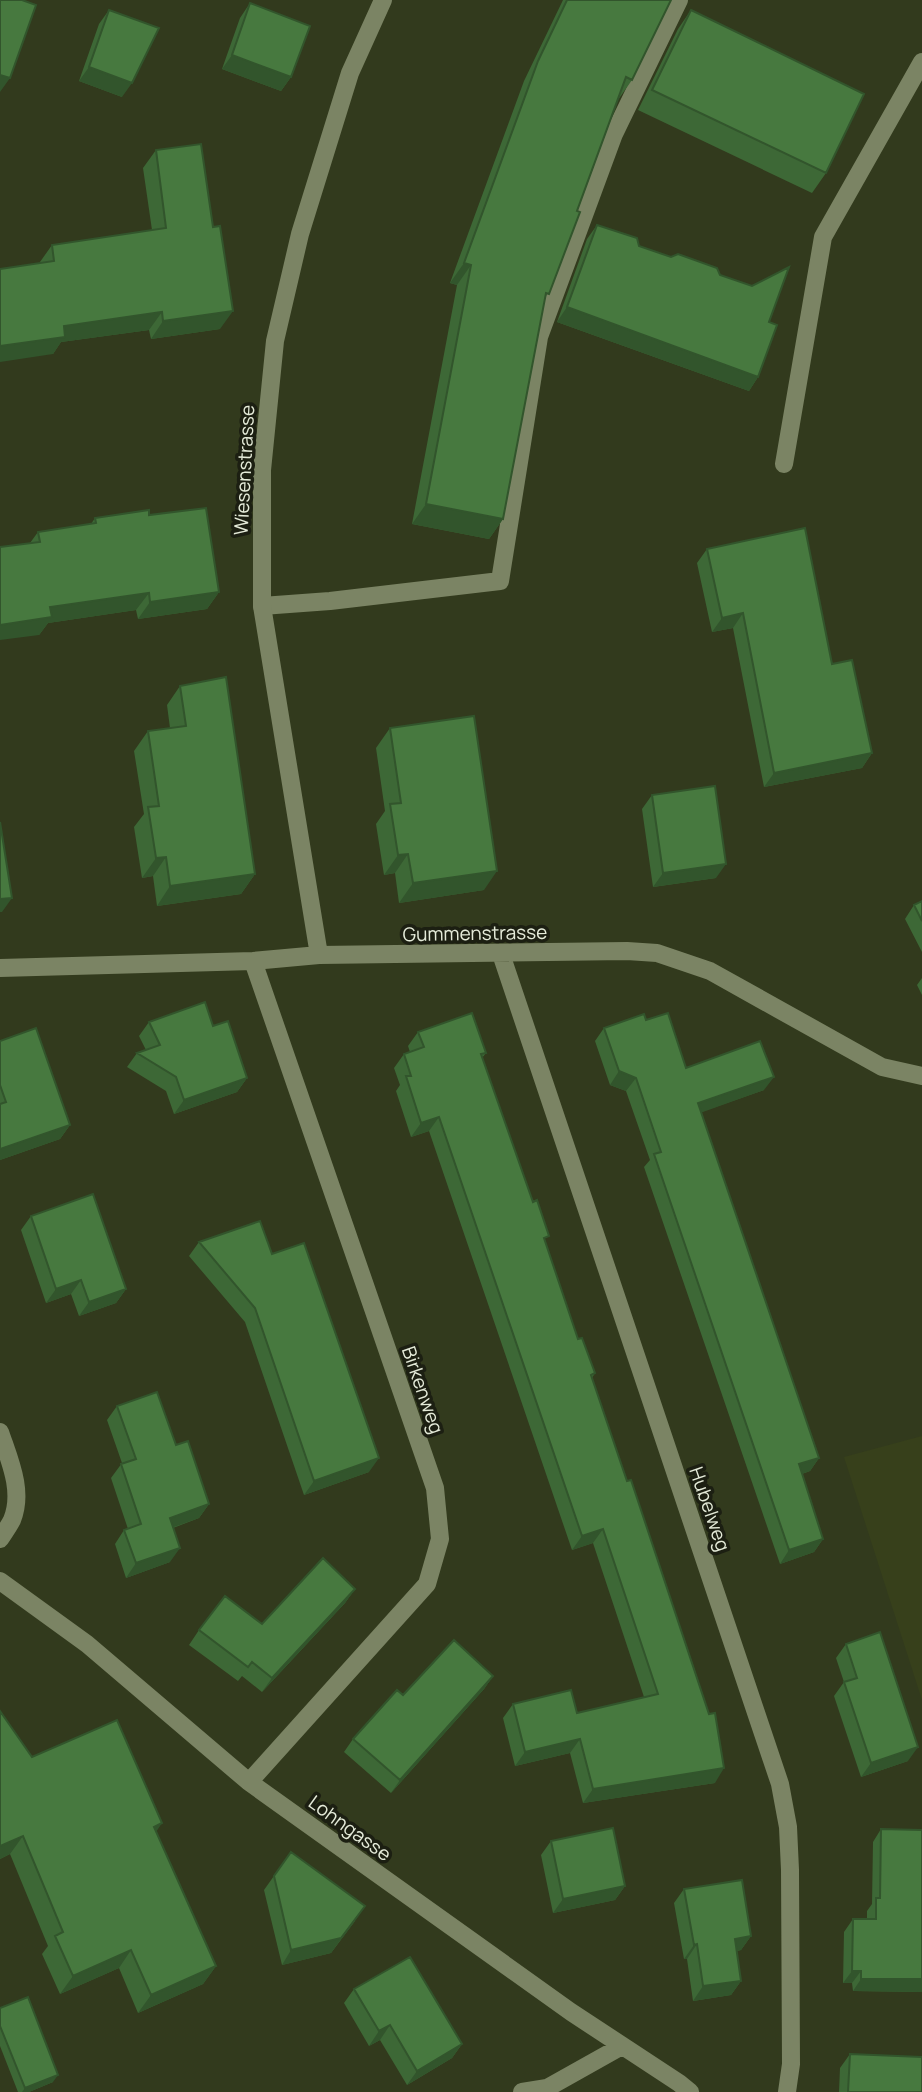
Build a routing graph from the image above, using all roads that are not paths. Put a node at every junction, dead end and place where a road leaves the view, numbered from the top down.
1 (383, 0) edge
2 (680, 0) edge
3 (922, 62) edge
4 (784, 464) dead end
5 (261, 606) junction
6 (501, 954) junction
7 (319, 955) junction
8 (253, 961) junction
9 (0, 968) edge
10 (922, 1076) edge
11 (0, 1432) edge
12 (0, 1539) edge
13 (0, 1580) edge
14 (249, 1782) junction
15 (622, 2046) junction
16 (522, 2092) edge
17 (690, 2092) edge
18 (787, 2092) edge

1 - 5 street, Wiesenstrasse
2 - 5 street
3 - 4 street
5 - 7 street, Wiesenstrasse
6 - 7 street, Gummenstrasse
6 - 10 street, Gummenstrasse
6 - 18 street, Hubelweg
7 - 8 street, Gummenstrasse
8 - 9 street, Gummenstrasse
8 - 14 street, Birkenweg
11 - 12 street
13 - 14 street, Lohngasse
14 - 15 street, Lohngasse
15 - 16 street
15 - 17 street, Lohngasse

